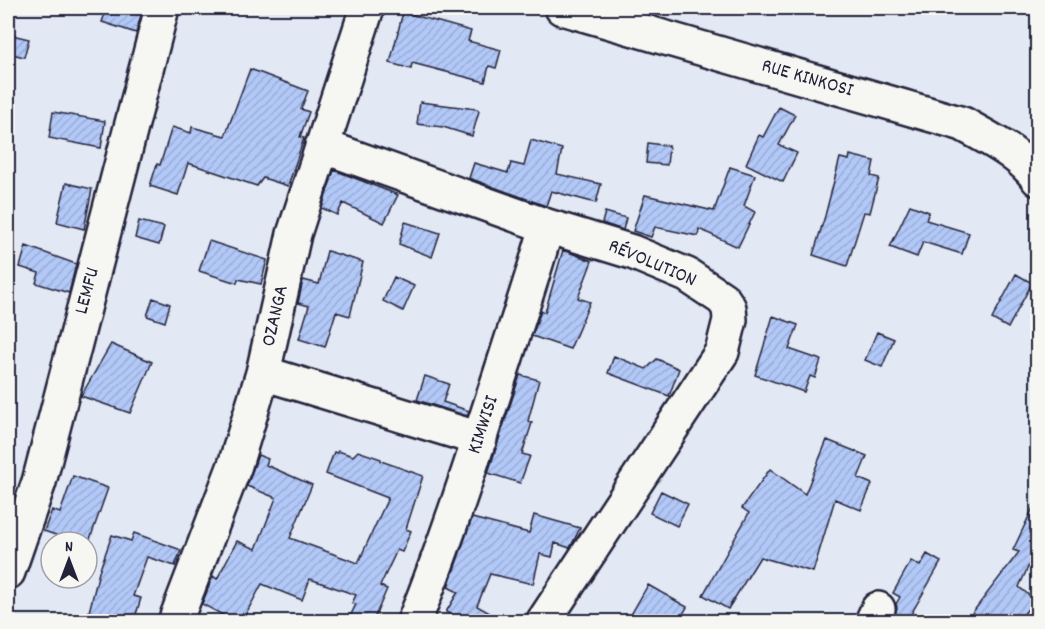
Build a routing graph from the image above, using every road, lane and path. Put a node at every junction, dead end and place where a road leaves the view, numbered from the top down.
1 (162, 8) edge
2 (367, 8) edge
3 (562, 8) edge
4 (322, 146) junction
5 (1038, 179) edge
6 (547, 226) junction
7 (263, 372) junction
8 (480, 439) junction
9 (8, 572) edge
10 (175, 621) edge
11 (414, 621) edge
12 (543, 621) edge

1 - 9 street, LEMFU
2 - 4 street, OZANGA
3 - 5 street, RUE KINKOSI
4 - 6 street, RÉVOLUTION
4 - 7 street, OZANGA
6 - 8 street, KIMWISI
6 - 12 street, RÉVOLUTION
7 - 8 street
7 - 10 street, OZANGA
8 - 11 street, KIMWISI

